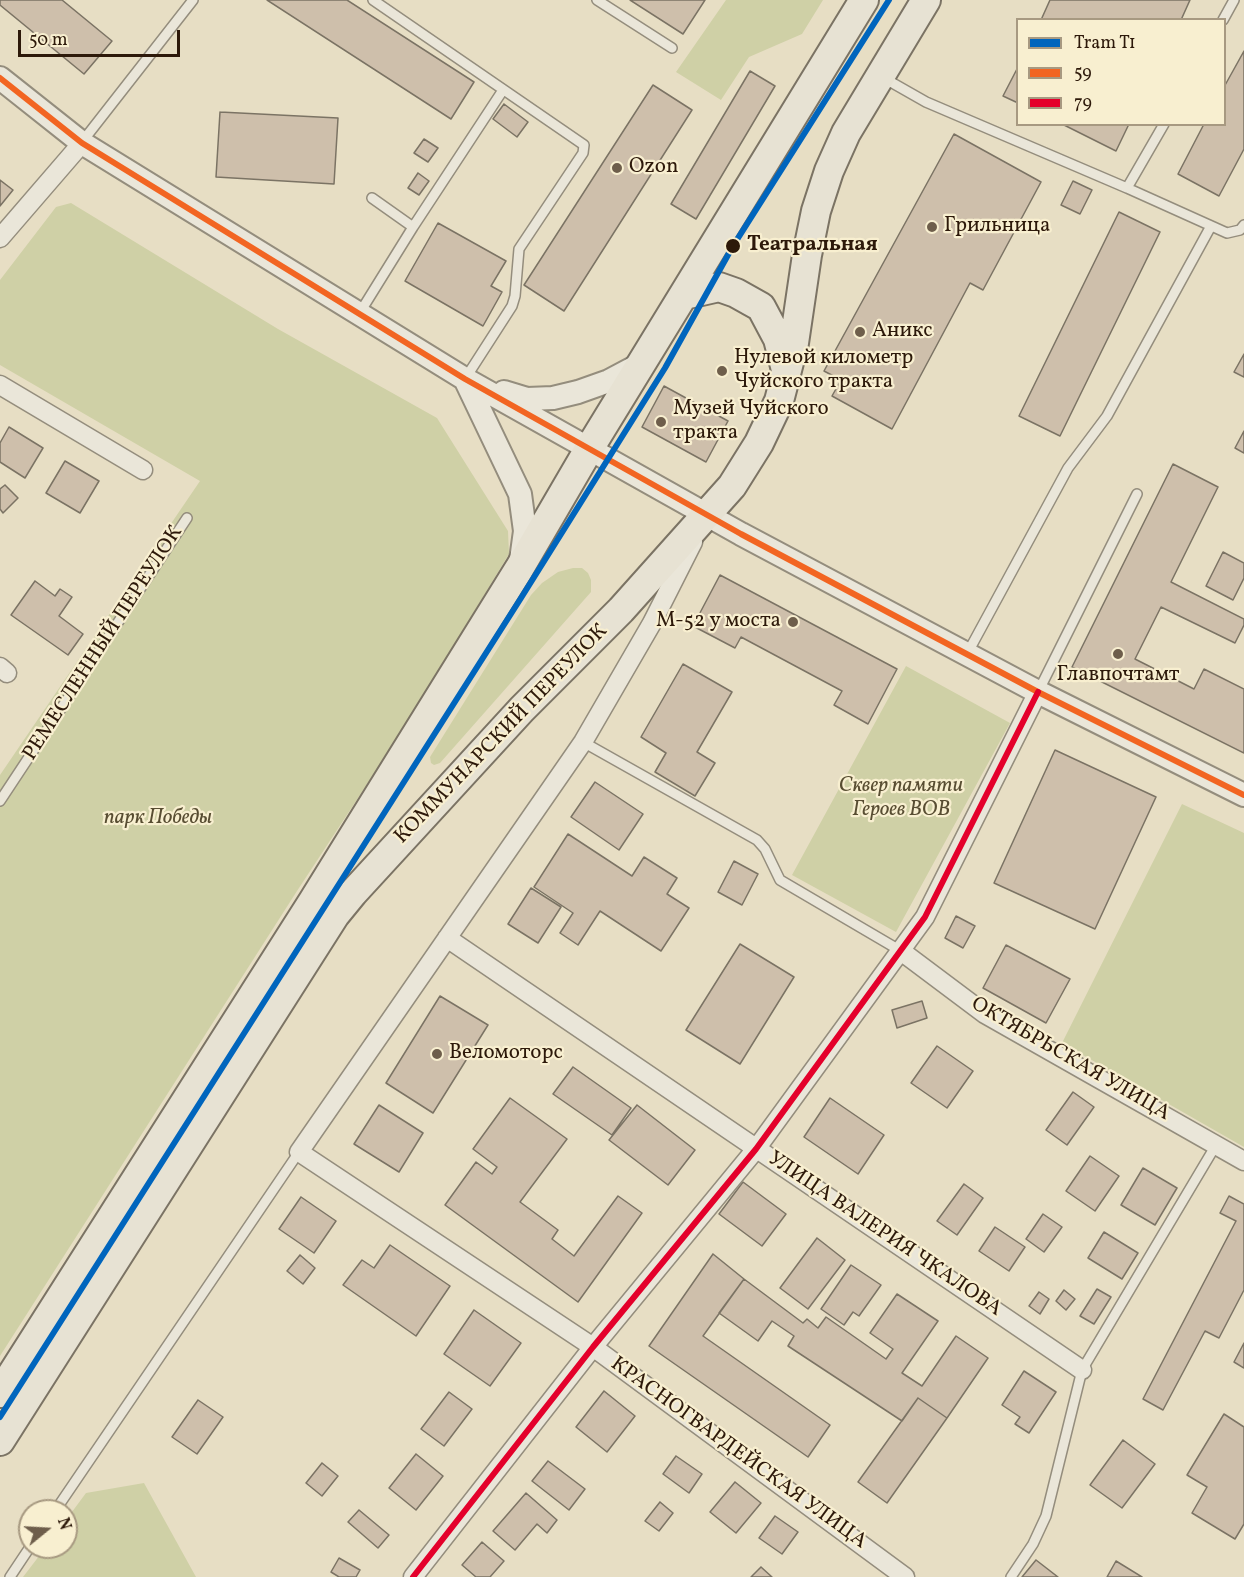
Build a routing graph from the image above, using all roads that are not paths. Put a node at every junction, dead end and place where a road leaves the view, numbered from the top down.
1 (194, 0) edge
2 (373, 0) edge
3 (597, 0) edge
4 (864, 0) edge
5 (926, 0) edge
6 (1234, 0) edge
7 (1224, 18) edge
8 (672, 48) dead end
9 (879, 75) junction
10 (0, 78) edge
11 (503, 90) junction
12 (1163, 126) edge
13 (82, 143) junction
14 (1127, 188) junction
15 (372, 198) dead end
16 (1244, 225) edge
17 (1211, 226) junction
18 (413, 227) junction
19 (0, 238) edge
20 (684, 295) junction
21 (359, 314) junction
22 (641, 364) junction
23 (786, 372) junction
24 (465, 379) junction
25 (0, 385) edge
26 (589, 449) junction
27 (143, 470) dead end
28 (1137, 494) dead end
29 (707, 515) junction
30 (188, 518) dead end
31 (519, 569) junction
32 (967, 654) junction
33 (1038, 692) junction
34 (583, 742) junction
35 (1244, 795) edge
36 (0, 801) edge
37 (447, 938) junction
38 (901, 951) junction
39 (254, 1018) junction
40 (181, 1132) junction
41 (1216, 1145) junction
42 (756, 1149) junction
43 (299, 1152) junction
44 (1244, 1161) edge
45 (592, 1347) junction
46 (1082, 1370) junction
47 (0, 1392) edge
48 (0, 1441) edge
49 (63, 1499) edge
50 (22, 1559) edge
51 (10, 1577) edge
52 (413, 1577) edge
53 (905, 1577) edge
54 (1011, 1577) edge

1 - 13 lane
2 - 11 lane
3 - 8 lane
4 - 20 main road, КОММУНАРСКИЙ ПЕРЕУЛОК
5 - 9 main road, КОММУНАРСКИЙ ПЕРЕУЛОК
6 - 7 lane
9 - 14 lane
9 - 23 main road, КОММУНАРСКИЙ ПЕРЕУЛОК
10 - 13 street
11 - 18 lane
11 - 24 lane
12 - 14 lane
13 - 19 street
13 - 21 street
14 - 17 lane
15 - 18 lane
16 - 17 lane
17 - 32 lane
18 - 21 lane
20 - 22 main road, КОММУНАРСКИЙ ПЕРЕУЛОК
20 - 23 main road
21 - 24 street
22 - 24 street
22 - 26 main road, КОММУНАРСКИЙ ПЕРЕУЛОК
23 - 29 main road, КОММУНАРСКИЙ ПЕРЕУЛОК
24 - 26 street
24 - 31 street
25 - 27 street
26 - 29 street
26 - 31 main road, КОММУНАРСКИЙ ПЕРЕУЛОК
28 - 33 lane
29 - 32 street
29 - 34 street
29 - 39 main road, КОММУНАРСКИЙ ПЕРЕУЛОК
30 - 36 lane, РЕМЕСЛЕННЫЙ ПЕРЕУЛОК
31 - 39 main road, КОММУНАРСКИЙ ПЕРЕУЛОК
32 - 33 street
33 - 35 street
33 - 38 street
34 - 37 street
34 - 38 lane
37 - 42 street, УЛИЦА ВАЛЕРИЯ ЧКАЛОВА
37 - 43 street
38 - 41 street, ОКТЯБРЬСКАЯ УЛИЦА
38 - 42 street
39 - 40 main road, КОММУНАРСКИЙ ПЕРЕУЛОК
40 - 47 main road, КОММУНАРСКИЙ ПЕРЕУЛОК
40 - 48 main road, КОММУНАРСКИЙ ПЕРЕУЛОК
41 - 44 street, ОКТЯБРЬСКАЯ УЛИЦА
41 - 46 lane
42 - 45 street
42 - 46 street, УЛИЦА ВАЛЕРИЯ ЧКАЛОВА
43 - 45 street, КРАСНОГВАРДЕЙСКАЯ УЛИЦА
43 - 49 lane
45 - 52 street
45 - 53 street, КРАСНОГВАРДЕЙСКАЯ УЛИЦА
46 - 54 lane
50 - 51 lane

